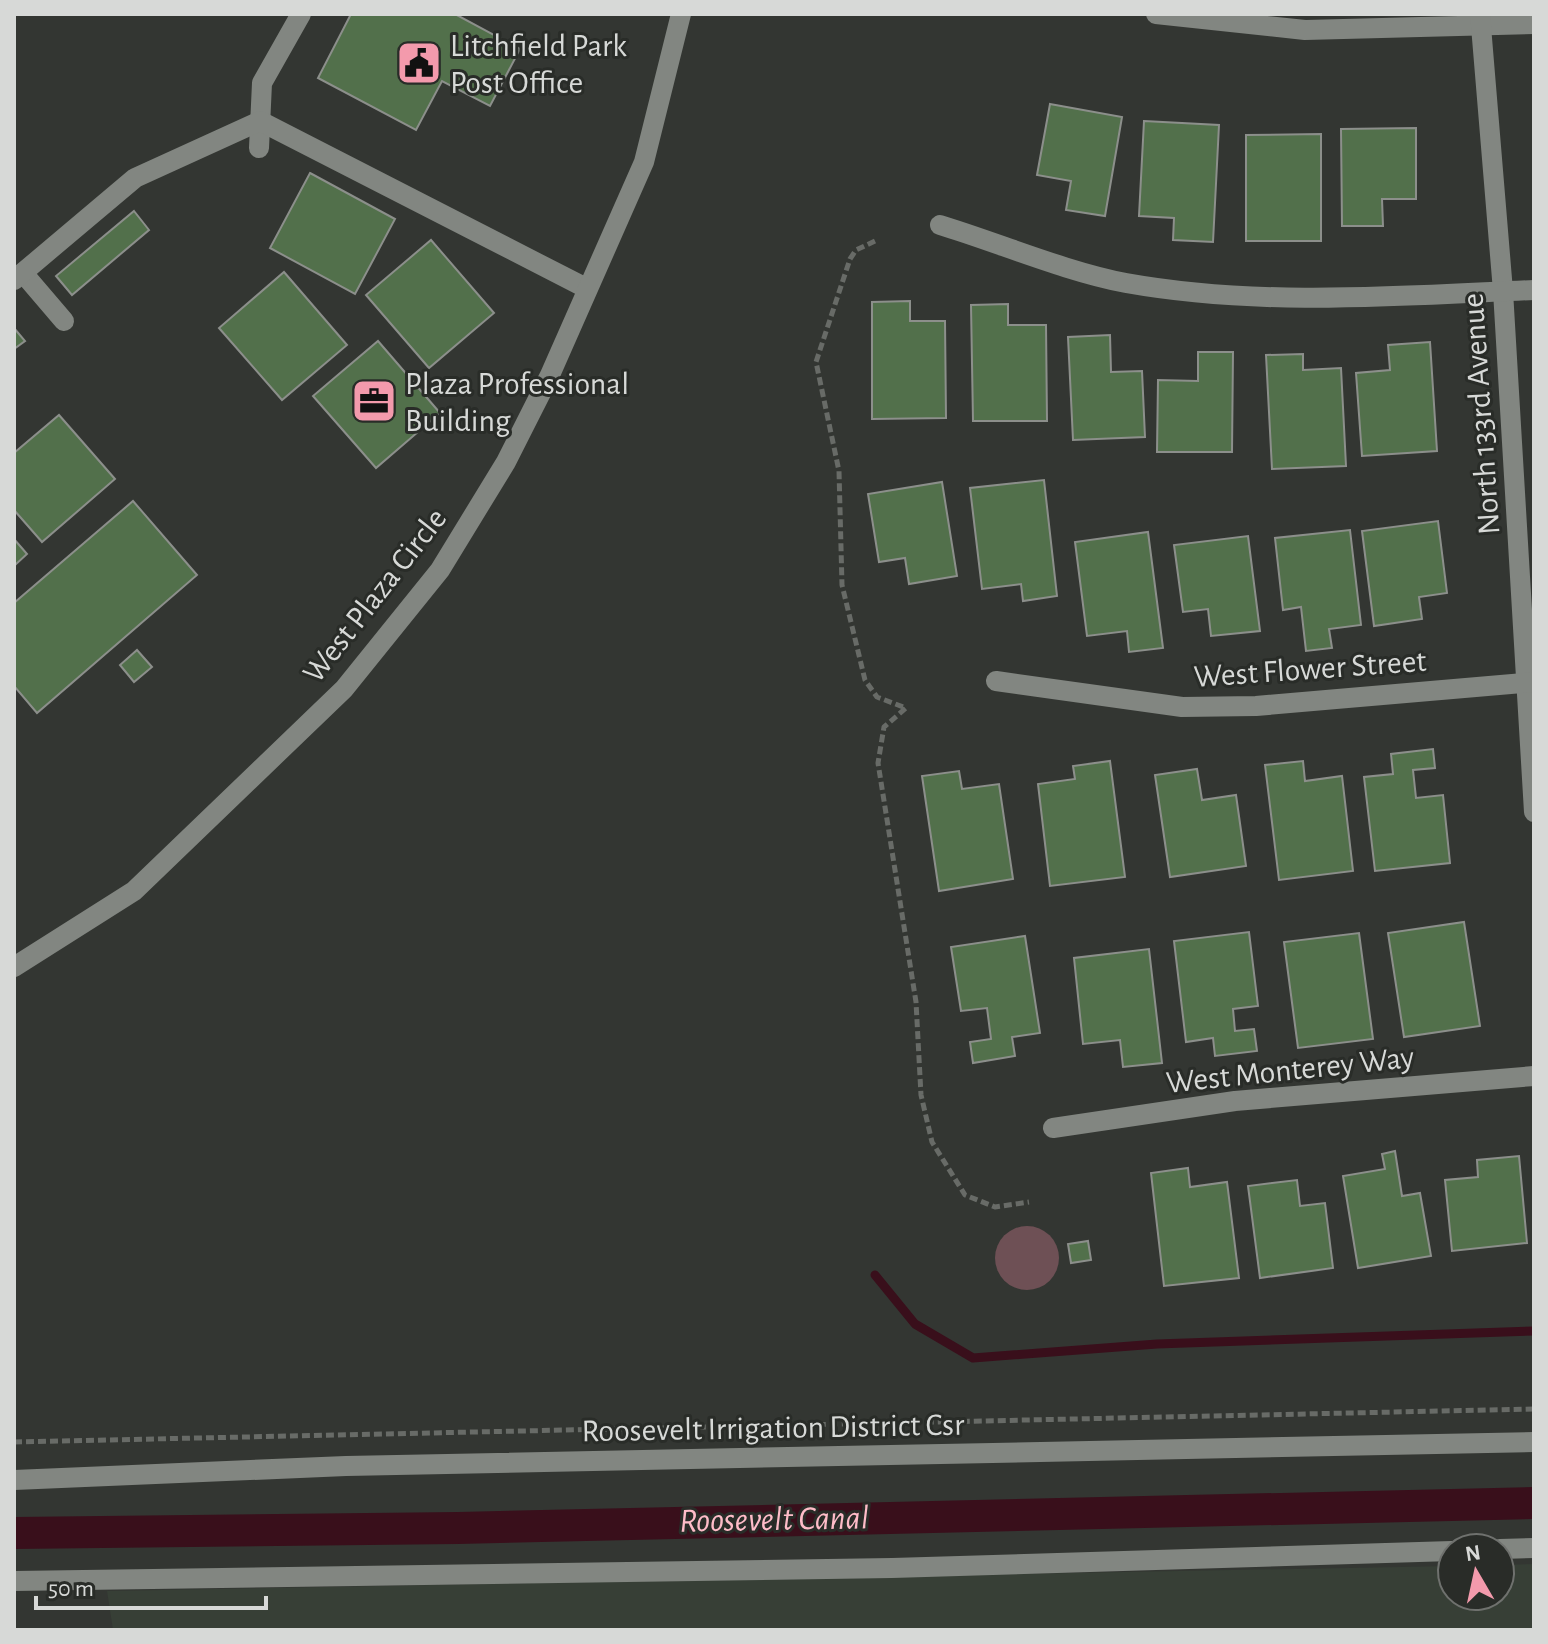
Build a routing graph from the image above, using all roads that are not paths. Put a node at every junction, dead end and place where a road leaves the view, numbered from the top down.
1 (301, 14) edge
2 (681, 14) edge
3 (1156, 14) edge
4 (1480, 20) edge
5 (1534, 24) edge
6 (260, 121) junction
7 (259, 148) dead end
8 (940, 225) dead end
9 (19, 277) edge
10 (586, 288) junction
11 (1534, 290) edge
12 (1503, 291) junction
13 (64, 321) dead end
14 (996, 681) dead end
15 (1530, 682) edge
16 (1534, 812) edge
17 (14, 967) edge
18 (1534, 1076) edge
19 (1053, 1128) dead end
20 (1534, 1442) edge
21 (14, 1480) edge
22 (1436, 1551) edge
23 (14, 1581) edge

1 - 6 street
2 - 10 street, West Plaza Circle
3 - 4 street
4 - 5 street
4 - 12 street, North 133rd Avenue
6 - 7 street
6 - 9 street
6 - 10 street
8 - 12 street
9 - 13 street
10 - 17 street, West Plaza Circle
11 - 12 street
12 - 15 street, North 133rd Avenue
14 - 15 street, West Flower Street
15 - 16 street, North 133rd Avenue
18 - 19 street, West Monterey Way
20 - 21 street, Roosevelt Irrigation District Csr
22 - 23 street

